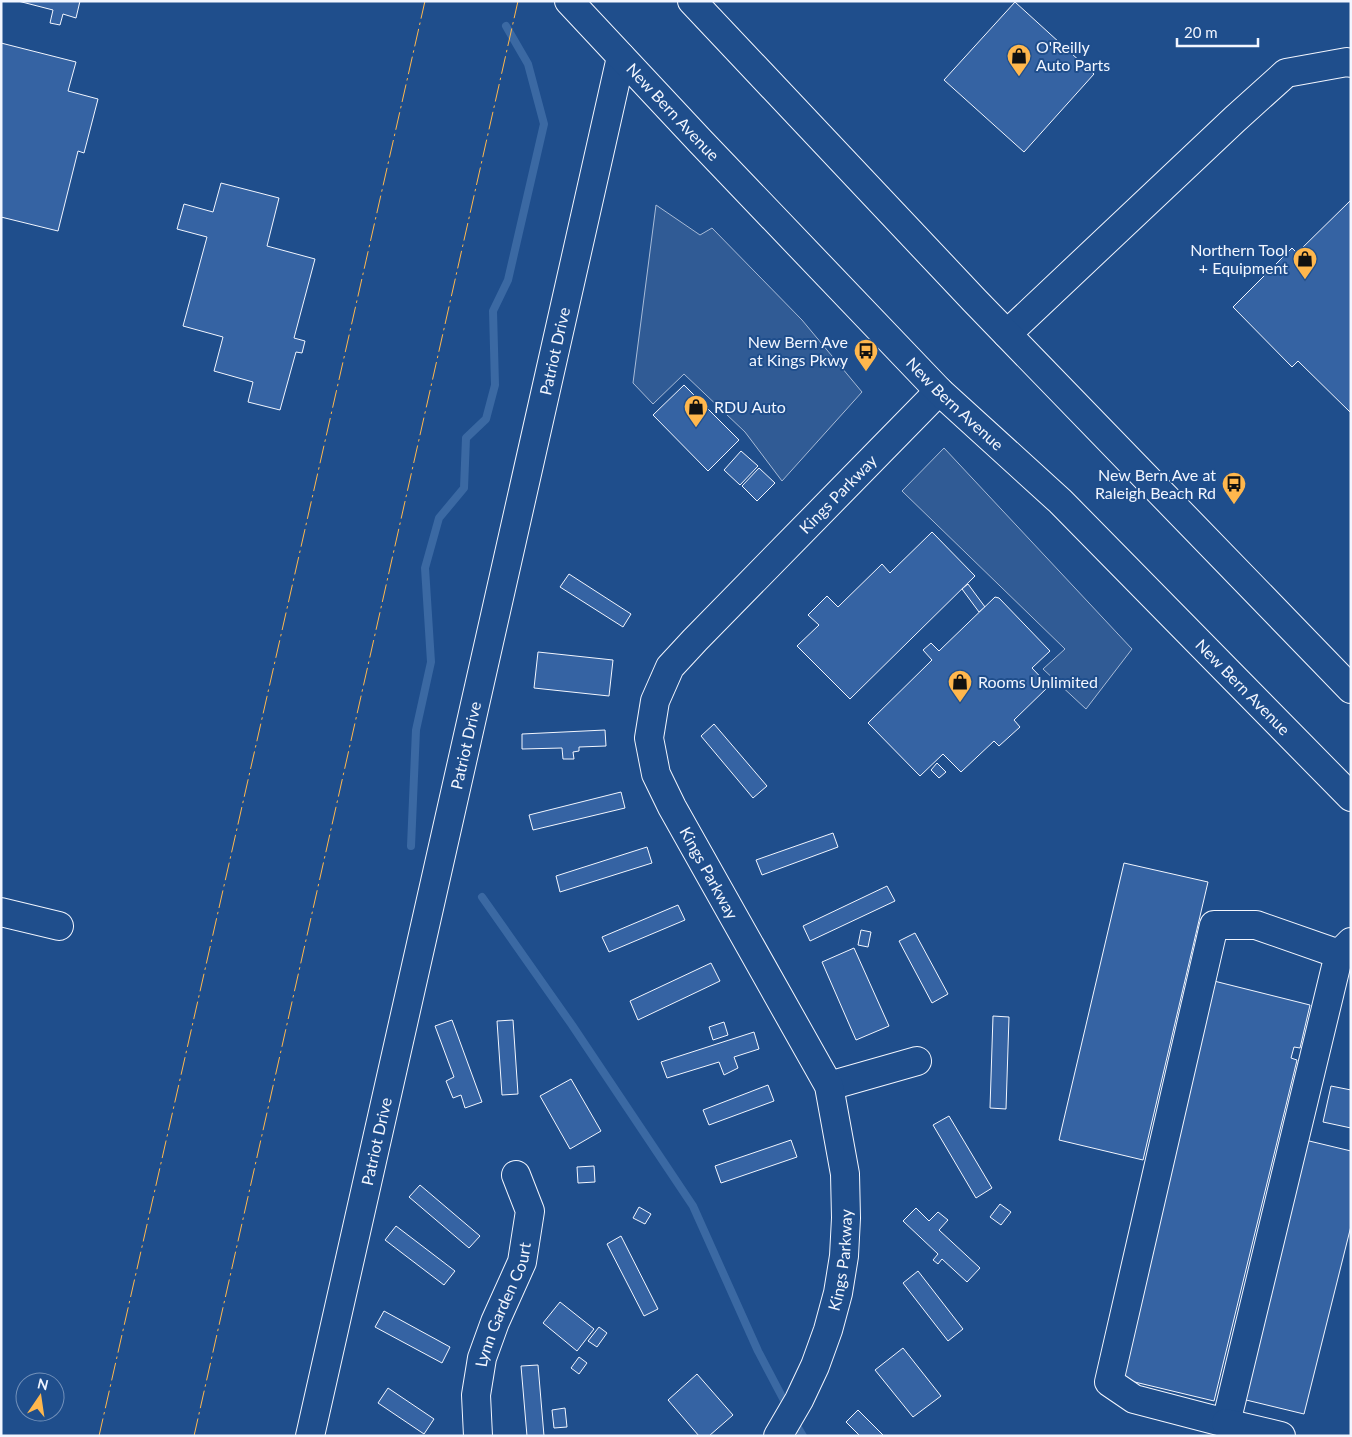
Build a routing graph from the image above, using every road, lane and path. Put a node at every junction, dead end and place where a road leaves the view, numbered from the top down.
1 (569, 1) edge
2 (692, 1) edge
3 (621, 57) junction
4 (1351, 63) edge
5 (1007, 334) junction
6 (939, 391) junction
7 (1351, 689) edge
8 (1351, 797) edge
9 (1, 912) edge
10 (59, 926) dead end
11 (1345, 948) edge
12 (917, 1061) dead end
13 (829, 1086) junction
14 (516, 1175) dead end
15 (1226, 1422) junction
16 (310, 1436) edge
17 (478, 1436) edge
18 (778, 1436) edge
19 (1281, 1436) edge

1 - 3 street, New Bern Avenue
2 - 5 street
3 - 6 street, New Bern Avenue
3 - 16 street, Patriot Drive
4 - 5 street
5 - 7 street
6 - 8 street, New Bern Avenue
6 - 13 street, Kings Parkway
9 - 10 street
11 - 15 street
11 - 15 street
12 - 13 street
13 - 18 street, Kings Parkway
14 - 17 street, Lynn Garden Court
15 - 19 street

